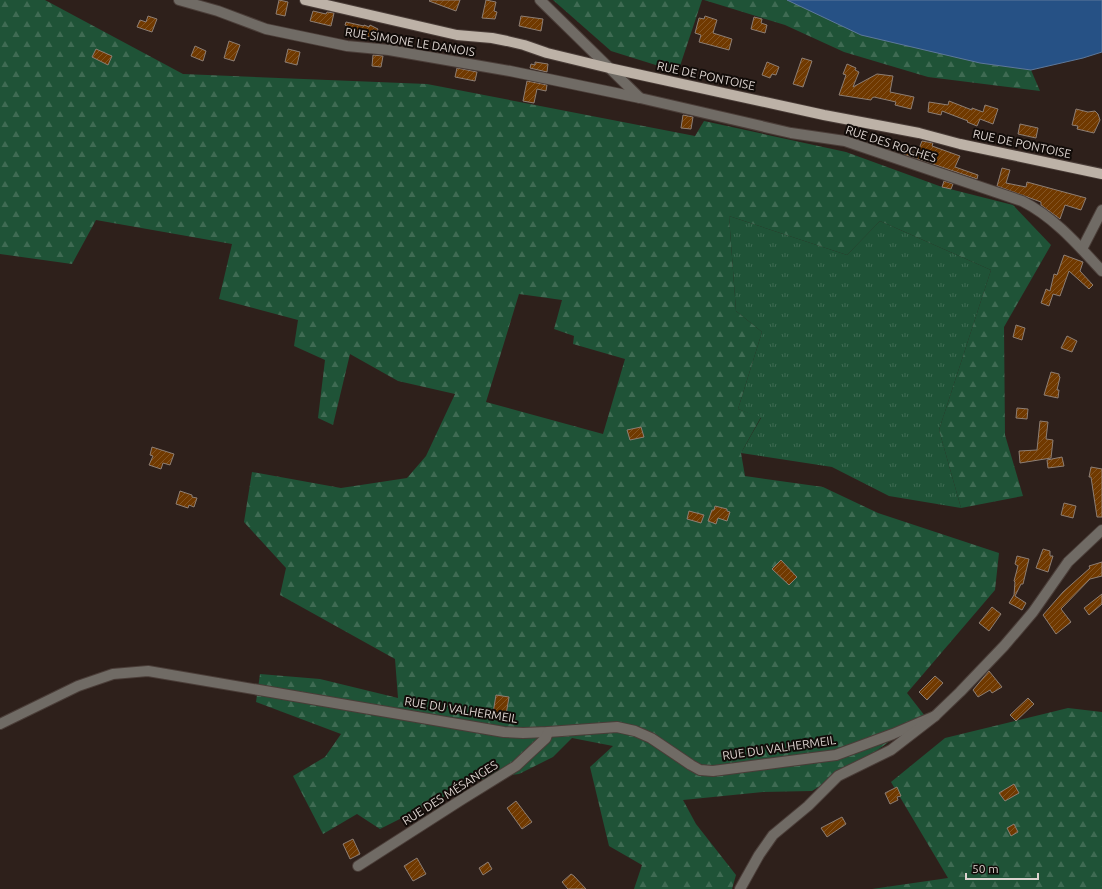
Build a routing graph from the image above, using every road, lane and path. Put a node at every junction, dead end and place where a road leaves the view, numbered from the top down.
1 (179, 0) edge
2 (305, 0) edge
3 (540, 0) edge
4 (609, 68) junction
5 (640, 98) junction
6 (1102, 174) edge
7 (1102, 210) edge
8 (1082, 249) junction
9 (1102, 271) edge
10 (1102, 530) edge
11 (935, 716) junction
12 (0, 724) edge
13 (548, 732) junction
14 (358, 866) dead end
15 (740, 889) edge

1 - 5 street, RUE SIMONE LE DANOIS
2 - 4 main road, RUE DE PONTOISE
3 - 4 street
4 - 5 street
4 - 6 main road, RUE DE PONTOISE
5 - 8 street, RUE DES ROCHES
7 - 8 street
8 - 9 street, RUE DES ROCHES
10 - 11 street, RUE DU VALHERMEIL
11 - 13 street, RUE DU VALHERMEIL
11 - 15 street, RUE DU VALHERMEIL
12 - 13 street, RUE DU VALHERMEIL
13 - 14 street, RUE DES MÉSANGES

